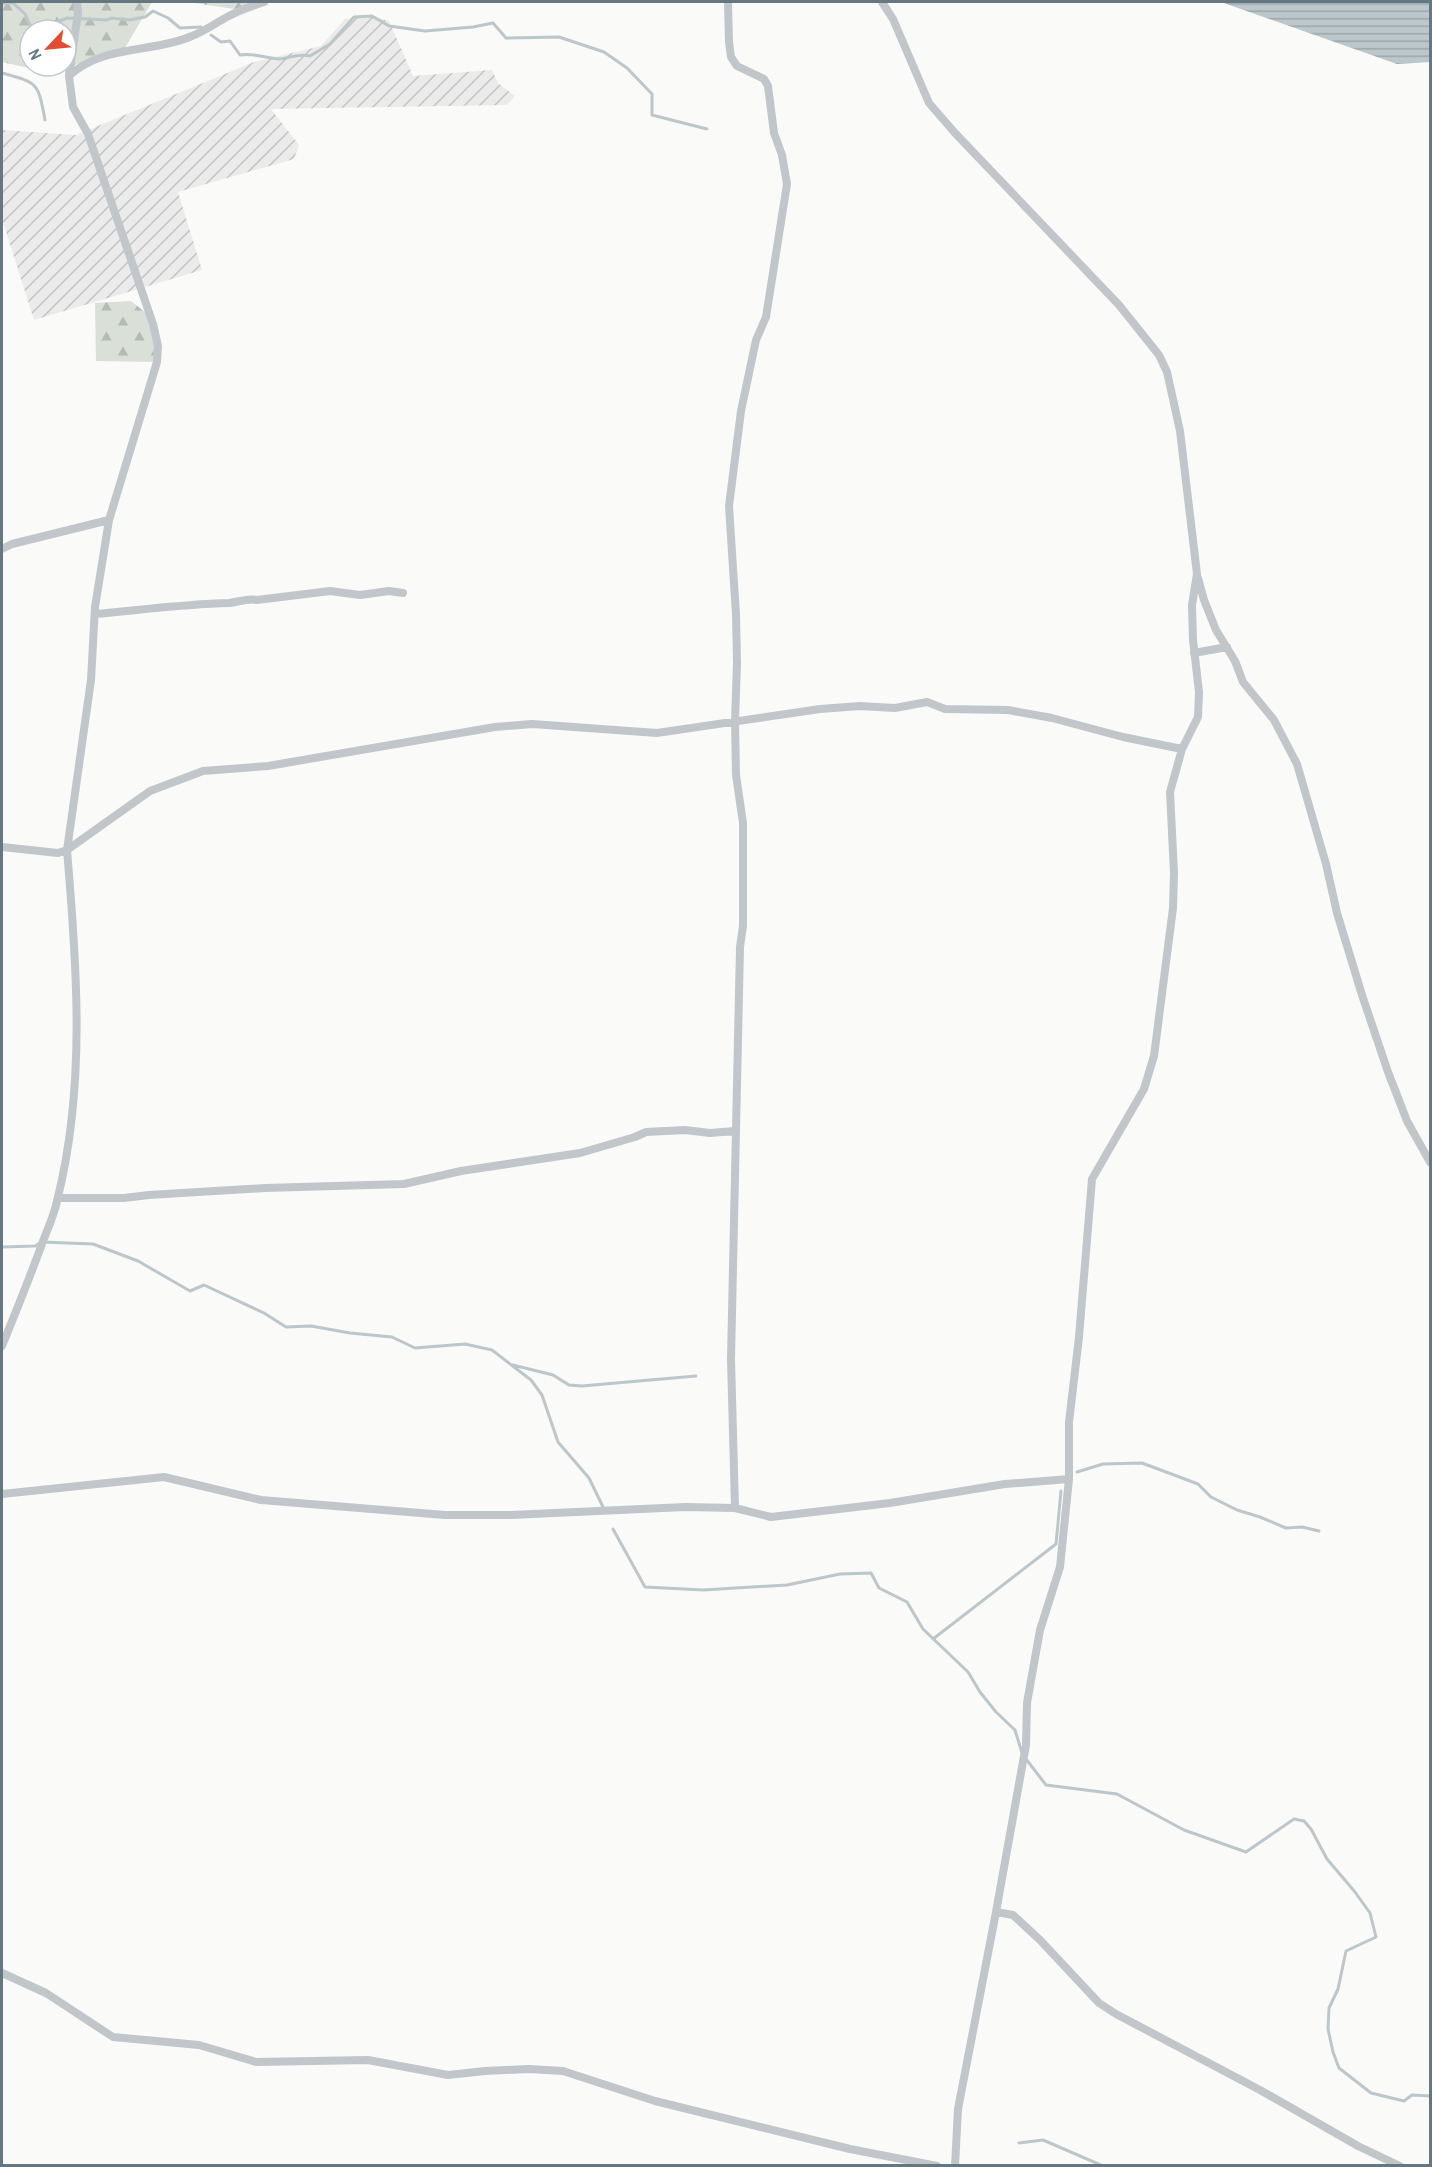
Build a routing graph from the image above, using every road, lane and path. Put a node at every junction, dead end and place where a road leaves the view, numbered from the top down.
1 (77, 2) edge
2 (264, 2) edge
3 (728, 2) edge
4 (882, 2) edge
5 (77, 18) edge
6 (78, 68) edge
7 (69, 78) edge
8 (109, 520) junction
9 (2, 549) edge
10 (1197, 574) junction
11 (403, 593) dead end
12 (95, 614) junction
13 (1227, 647) junction
14 (1194, 653) junction
15 (735, 721) junction
16 (1182, 748) junction
17 (2, 848) edge
18 (67, 850) junction
19 (735, 1131) junction
20 (1431, 1162) edge
21 (58, 1198) junction
22 (2, 1346) edge
23 (1069, 1479) junction
24 (2, 1494) edge
25 (735, 1508) junction
26 (996, 1912) junction
27 (2, 1973) edge
28 (937, 2166) edge
29 (955, 2166) edge
30 (1400, 2166) edge

1 - 5 street
2 - 6 street
3 - 15 street
4 - 10 street
7 - 8 street
8 - 9 street
8 - 12 street
10 - 13 street
10 - 14 street
11 - 12 street
12 - 18 street
13 - 14 street
13 - 20 street
14 - 16 street
15 - 16 street
15 - 18 street
15 - 19 street
16 - 23 street
17 - 18 street
18 - 21 street
19 - 21 street
19 - 25 street
21 - 22 street
23 - 25 street
23 - 26 street
24 - 25 street
26 - 29 street
26 - 30 street
27 - 28 street

